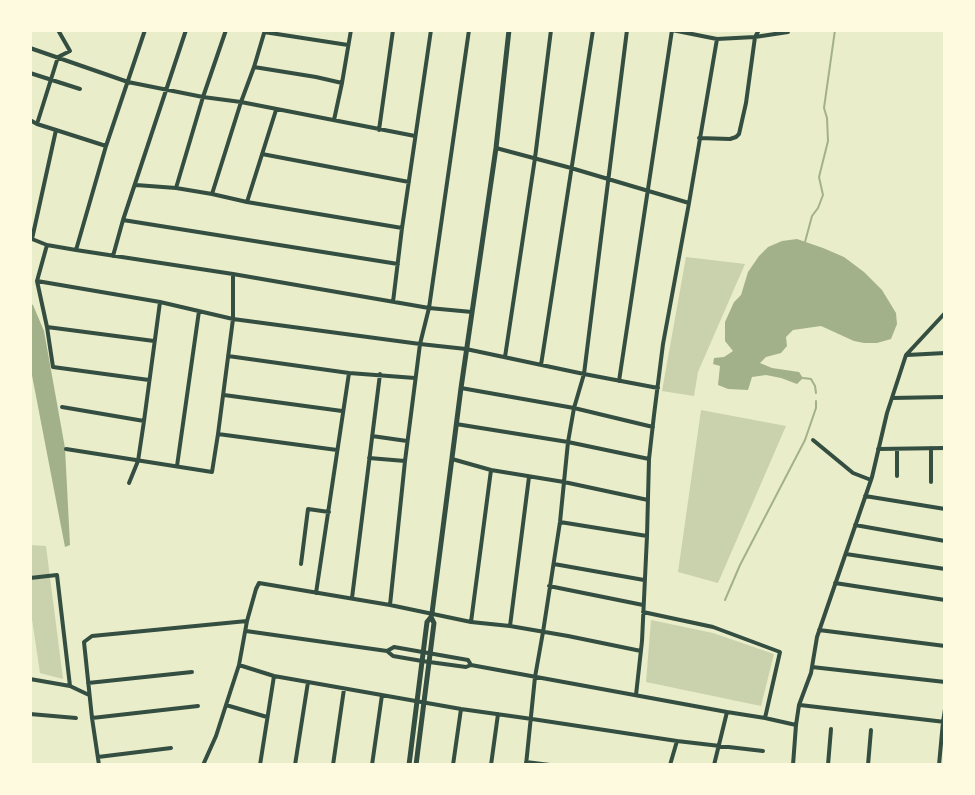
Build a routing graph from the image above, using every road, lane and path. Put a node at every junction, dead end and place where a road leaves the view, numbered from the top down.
1 (58, 30) edge
2 (145, 30) edge
3 (186, 30) edge
4 (226, 30) edge
5 (351, 30) edge
6 (393, 30) edge
7 (432, 30) edge
8 (469, 30) edge
9 (509, 30) edge
10 (551, 30) edge
11 (593, 30) edge
12 (627, 30) edge
13 (672, 30) edge
14 (759, 30) edge
15 (265, 31) edge
16 (788, 32) dead end
17 (755, 37) junction
18 (717, 39) junction
19 (348, 45) junction
20 (30, 48) edge
21 (58, 57) junction
22 (254, 67) junction
23 (30, 72) edge
24 (51, 79) junction
25 (128, 82) junction
26 (342, 83) junction
27 (80, 89) dead end
28 (166, 90) junction
29 (203, 97) junction
30 (241, 102) junction
31 (276, 110) junction
32 (30, 120) edge
33 (334, 120) junction
34 (37, 124) junction
35 (56, 130) junction
36 (379, 130) junction
37 (415, 136) junction
38 (699, 138) junction
39 (106, 146) junction
40 (496, 148) junction
41 (262, 154) junction
42 (535, 158) junction
43 (571, 168) junction
44 (608, 179) junction
45 (409, 182) junction
46 (136, 184) junction
47 (176, 188) junction
48 (648, 192) junction
49 (212, 194) junction
50 (247, 202) junction
51 (689, 203) junction
52 (123, 220) junction
53 (402, 228) junction
54 (31, 239) edge
55 (47, 245) junction
56 (76, 250) junction
57 (113, 256) junction
58 (398, 264) junction
59 (233, 274) junction
60 (37, 281) junction
61 (160, 302) junction
62 (393, 302) junction
63 (429, 308) junction
64 (199, 311) junction
65 (472, 312) junction
66 (945, 313) edge
67 (233, 319) junction
68 (47, 327) junction
69 (154, 341) junction
70 (420, 344) junction
71 (466, 348) junction
72 (945, 353) edge
73 (906, 355) junction
74 (228, 356) junction
75 (505, 357) junction
76 (541, 365) junction
77 (349, 373) junction
78 (380, 374) junction
79 (584, 374) junction
80 (415, 378) junction
81 (149, 380) junction
82 (619, 381) junction
83 (460, 388) junction
84 (658, 388) junction
85 (224, 394) junction
86 (945, 397) edge
87 (892, 398) junction
88 (62, 407) dead end
89 (574, 408) junction
90 (342, 411) junction
91 (144, 421) junction
92 (456, 424) junction
93 (653, 427) junction
94 (218, 434) junction
95 (372, 436) junction
96 (813, 440) dead end
97 (407, 441) junction
98 (568, 442) junction
99 (897, 448) junction
100 (931, 448) junction
101 (945, 448) edge
102 (66, 449) dead end
103 (878, 449) junction
104 (337, 450) junction
105 (369, 458) junction
106 (452, 459) junction
107 (649, 459) junction
108 (138, 460) junction
109 (405, 461) junction
110 (177, 465) junction
111 (491, 470) junction
112 (897, 476) dead end
113 (529, 477) junction
114 (871, 480) junction
115 (564, 482) junction
116 (931, 482) dead end
117 (129, 483) dead end
118 (865, 496) junction
119 (648, 500) junction
120 (945, 510) edge
121 (329, 512) junction
122 (560, 522) junction
123 (855, 525) junction
124 (647, 536) junction
125 (945, 541) edge
126 (846, 554) junction
127 (301, 564) dead end
128 (554, 564) junction
129 (945, 569) edge
130 (30, 578) edge
131 (644, 580) junction
132 (835, 583) junction
133 (549, 586) junction
134 (316, 593) junction
135 (352, 598) junction
136 (945, 600) edge
137 (390, 605) junction
138 (643, 605) junction
139 (643, 612) junction
140 (431, 615) junction
141 (247, 621) junction
142 (471, 622) junction
143 (510, 626) junction
144 (819, 630) junction
145 (246, 631) junction
146 (543, 632) junction
147 (945, 646) edge
148 (387, 651) junction
149 (641, 651) junction
150 (427, 653) junction
151 (425, 662) junction
152 (239, 665) junction
153 (471, 665) junction
154 (812, 667) junction
155 (192, 672) dead end
156 (274, 676) junction
157 (535, 677) junction
158 (30, 679) edge
159 (308, 682) junction
160 (945, 682) edge
161 (88, 683) junction
162 (70, 686) junction
163 (344, 689) junction
164 (382, 695) junction
165 (636, 695) junction
166 (90, 696) junction
167 (417, 701) junction
168 (424, 702) junction
169 (226, 705) junction
170 (799, 705) junction
171 (198, 706) dead end
172 (945, 709) edge
173 (461, 710) junction
174 (728, 712) junction
175 (30, 714) edge
176 (498, 714) junction
177 (267, 717) junction
178 (76, 718) dead end
179 (92, 718) junction
180 (765, 718) junction
181 (532, 719) junction
182 (944, 722) edge
183 (796, 725) junction
184 (831, 729) dead end
185 (871, 730) dead end
186 (677, 741) junction
187 (720, 746) junction
188 (171, 748) dead end
189 (763, 751) dead end
190 (98, 757) junction
191 (526, 763) edge
192 (99, 765) edge
193 (203, 765) edge
194 (260, 765) edge
195 (295, 765) edge
196 (333, 765) edge
197 (372, 765) edge
198 (409, 765) edge
199 (416, 765) edge
200 (453, 765) edge
201 (491, 765) edge
202 (550, 765) edge
203 (670, 765) edge
204 (714, 765) edge
205 (793, 765) edge
206 (828, 765) edge
207 (868, 765) edge
208 (939, 765) edge

1 - 21 street
2 - 25 street
3 - 28 street
4 - 29 street
5 - 19 street
6 - 36 street
7 - 37 street
8 - 63 street
9 - 40 street
10 - 42 street
11 - 43 street
12 - 44 street
13 - 18 street
13 - 48 street
14 - 17 street
15 - 19 street
15 - 22 street
16 - 17 street
17 - 18 street
17 - 38 street
18 - 38 street
19 - 26 street
20 - 21 street
21 - 24 street
21 - 25 street
22 - 26 street
22 - 30 street
23 - 24 street
24 - 27 street
24 - 34 street
25 - 28 street
25 - 39 street
26 - 33 street
28 - 29 street
28 - 46 street
29 - 30 street
29 - 47 street
30 - 31 street
30 - 49 street
31 - 33 street
31 - 41 street
32 - 34 street
33 - 36 street
34 - 35 street
35 - 39 street
35 - 54 street
36 - 37 street
37 - 45 street
38 - 51 street
39 - 56 street
40 - 42 street
40 - 65 street
41 - 45 street
41 - 50 street
42 - 43 street
42 - 75 street
43 - 44 street
43 - 76 street
44 - 48 street
44 - 79 street
45 - 53 street
46 - 47 street
46 - 52 street
47 - 49 street
48 - 51 street
48 - 82 street
49 - 50 street
50 - 53 street
51 - 84 street
52 - 57 street
52 - 58 street
53 - 58 street
54 - 55 street
55 - 56 street
55 - 60 street
56 - 57 street
57 - 59 street
58 - 62 street
59 - 62 street
59 - 67 street
60 - 61 street
60 - 68 street
61 - 64 street
61 - 69 street
62 - 63 street
63 - 65 street
63 - 70 street
64 - 67 street
64 - 110 street
65 - 71 street
66 - 73 street
67 - 70 street
67 - 74 street
68 - 69 street
68 - 81 street
69 - 81 street
70 - 71 street
70 - 80 street
71 - 75 street
71 - 83 street
72 - 73 street
73 - 87 street
74 - 77 street
74 - 85 street
75 - 76 street
76 - 79 street
77 - 78 street
77 - 90 street
78 - 80 street
78 - 95 street
79 - 82 street
79 - 89 street
80 - 97 street
81 - 91 street
82 - 84 street
83 - 89 street
83 - 92 street
84 - 93 street
85 - 90 street
85 - 94 street
86 - 87 street
87 - 103 street
88 - 91 street
89 - 93 street
89 - 98 street
90 - 104 street
91 - 108 street
92 - 98 street
92 - 106 street
93 - 107 street
94 - 104 street
94 - 110 street
95 - 97 street
95 - 105 street
96 - 114 street
97 - 109 street
98 - 107 street
98 - 115 street
99 - 100 street
99 - 103 street
99 - 112 street
100 - 101 street
100 - 116 street
102 - 108 street
103 - 114 street
104 - 121 street
105 - 109 street
105 - 135 street
106 - 111 street
106 - 140 street
107 - 119 street
108 - 110 street
108 - 117 street
109 - 137 street
111 - 113 street
111 - 142 street
113 - 115 street
113 - 143 street
114 - 118 street
115 - 119 street
115 - 122 street
118 - 120 street
118 - 123 street
119 - 124 street
121 - 127 street
121 - 134 street
122 - 124 street
122 - 128 street
123 - 125 street
123 - 126 street
124 - 131 street
126 - 129 street
126 - 132 street
128 - 131 street
128 - 133 street
130 - 162 street
131 - 138 street
132 - 136 street
132 - 144 street
133 - 138 street
133 - 146 street
134 - 135 street
134 - 141 street
135 - 137 street
137 - 140 street
138 - 139 street
139 - 149 street
139 - 180 street
140 - 142 street
140 - 150 street
141 - 145 street
141 - 161 street
142 - 143 street
143 - 146 street
144 - 147 street
144 - 154 street
145 - 148 street
145 - 152 street
146 - 149 street
146 - 157 street
148 - 150 street
148 - 151 street
149 - 165 street
150 - 151 street
150 - 153 street
151 - 153 street
151 - 167 street
151 - 168 street
152 - 156 street
152 - 169 street
153 - 157 street
154 - 160 street
154 - 170 street
155 - 161 street
156 - 159 street
156 - 177 street
157 - 165 street
157 - 181 street
158 - 162 street
159 - 163 street
159 - 195 street
161 - 166 street
162 - 166 street
163 - 164 street
163 - 196 street
164 - 167 street
164 - 197 street
165 - 174 street
166 - 179 street
167 - 168 street
167 - 198 street
168 - 173 street
168 - 199 street
169 - 177 street
169 - 193 street
170 - 182 street
170 - 183 street
171 - 179 street
172 - 182 street
173 - 176 street
173 - 200 street
174 - 180 street
174 - 187 street
175 - 178 street
176 - 181 street
176 - 201 street
177 - 194 street
179 - 190 street
180 - 183 street
181 - 186 street
181 - 191 street
182 - 208 street
183 - 205 street
184 - 206 street
185 - 207 street
186 - 187 street
186 - 203 street
187 - 189 street
187 - 204 street
188 - 190 street
190 - 192 street
191 - 202 street

